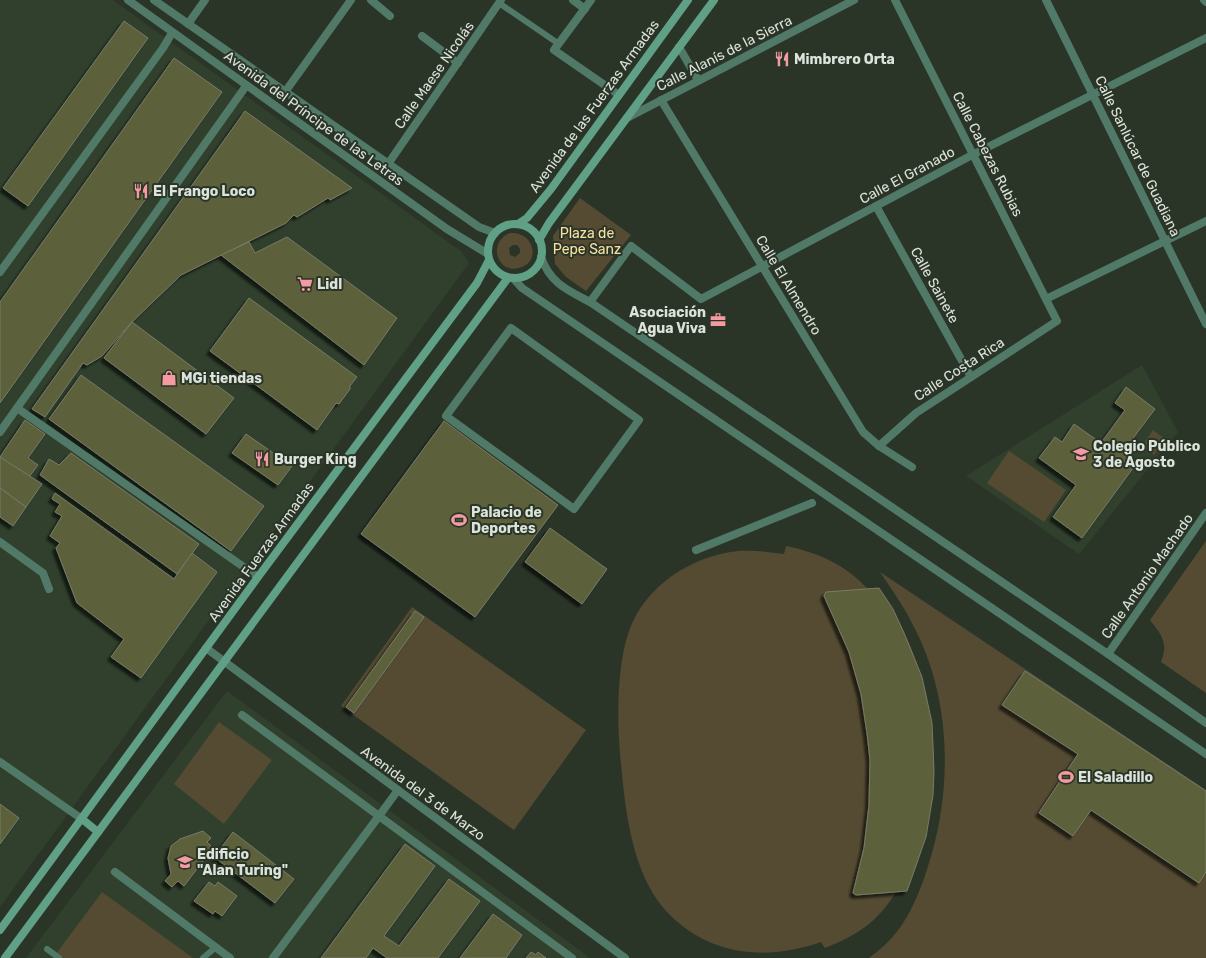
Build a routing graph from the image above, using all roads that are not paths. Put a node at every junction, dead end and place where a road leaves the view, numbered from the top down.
1 (128, 0) edge
2 (154, 0) edge
3 (205, 0) edge
4 (351, 0) edge
5 (371, 0) edge
6 (573, 0) edge
7 (591, 0) edge
8 (688, 0) edge
9 (714, 0) edge
10 (854, 0) edge
11 (895, 0) edge
12 (1046, 0) edge
13 (500, 1) edge
14 (584, 9) junction
15 (390, 16) dead end
16 (188, 24) junction
17 (172, 33) junction
18 (422, 36) dead end
19 (1206, 38) edge
20 (558, 44) junction
21 (679, 47) junction
22 (458, 64) junction
23 (698, 80) junction
24 (246, 86) junction
25 (285, 92) junction
26 (1094, 94) junction
27 (619, 95) junction
28 (661, 100) junction
29 (627, 118) junction
30 (974, 154) junction
31 (388, 164) junction
32 (876, 206) junction
33 (1206, 221) edge
34 (518, 224) junction
35 (495, 233) junction
36 (539, 240) junction
37 (1165, 241) junction
38 (488, 257) junction
39 (541, 257) junction
40 (762, 266) junction
41 (0, 272) edge
42 (510, 278) junction
43 (1046, 299) junction
44 (590, 302) junction
45 (1058, 321) joint
46 (1206, 324) edge
47 (971, 377) junction
48 (17, 408) junction
49 (0, 432) edge
50 (879, 446) junction
51 (912, 467) dead end
52 (812, 503) dead end
53 (574, 509) joint
54 (1206, 513) edge
55 (0, 542) edge
56 (696, 550) dead end
57 (258, 577) junction
58 (49, 589) dead end
59 (206, 648) junction
60 (1108, 654) junction
61 (224, 661) junction
62 (242, 715) dead end
63 (1206, 723) edge
64 (1206, 754) edge
65 (0, 762) edge
66 (398, 790) junction
67 (379, 816) junction
68 (82, 819) junction
69 (98, 832) junction
70 (115, 872) dead end
71 (0, 930) edge
72 (216, 947) junction
73 (47, 949) dead end
74 (5, 958) edge
75 (59, 958) edge
76 (203, 958) edge
77 (230, 958) edge
78 (273, 958) edge
79 (572, 958) edge
80 (625, 958) edge

1 - 17 street, Avenida del Príncipe de las Letras
2 - 16 street, Avenida del Príncipe de las Letras
3 - 16 street
4 - 25 street
5 - 15 street
6 - 14 street
7 - 14 street
8 - 27 main road, Avenida de las Fuerzas Armadas
9 - 21 main road
10 - 23 street, Calle Alanís de la Sierra
11 - 30 street, Calle Cabezas Rubias
12 - 26 street, Calle Sanlúcar de Guadiana
13 - 20 lane
13 - 22 street, Calle Maese Nicolás
14 - 20 street
16 - 25 street, Avenida del Príncipe de las Letras
17 - 24 street, Avenida del Príncipe de las Letras
17 - 41 street
18 - 22 street
19 - 26 street, Calle El Granado
20 - 27 street
21 - 23 street
21 - 29 main road
22 - 31 street, Calle Maese Nicolás
23 - 28 street, Calle Alanís de la Sierra
24 - 38 street, Avenida del Príncipe de las Letras
24 - 48 street
25 - 31 street, Avenida del Príncipe de las Letras
26 - 30 street, Calle El Granado
26 - 37 street, Calle Sanlúcar de Guadiana
27 - 34 main road, Avenida de las Fuerzas Armadas
28 - 29 street, Calle Alanís de la Sierra
28 - 40 street, Calle El Almendro
29 - 36 main road
30 - 32 street, Calle El Granado
30 - 43 street, Calle Cabezas Rubias
31 - 35 street, Avenida del Príncipe de las Letras
32 - 40 street, Calle El Granado
32 - 47 street, Calle Sainete
33 - 37 street
34 - 35 main road
34 - 36 main road
35 - 38 main road
36 - 39 main road
37 - 43 street
37 - 46 street, Calle Sanlúcar de Guadiana
38 - 42 main road
38 - 57 main road, Avenida Fuerzas Armadas
39 - 42 main road
39 - 44 street
40 - 44 street, Calle El Granado
40 - 50 street, Calle El Almendro
42 - 61 main road
42 - 64 street
43 - 45 street, Calle Cabezas Rubias
44 - 60 street
45 - 47 street, Calle Costa Rica
47 - 50 street, Calle Costa Rica
48 - 49 street
48 - 57 street
50 - 51 street, Calle El Almendro
52 - 56 street
53 - 53 street
54 - 60 street, Calle Antonio Machado
55 - 58 street
57 - 59 main road, Avenida Fuerzas Armadas
59 - 61 street, Avenida del 3 de Marzo
59 - 68 main road, Avenida Fuerzas Armadas
60 - 63 street
61 - 66 street, Avenida del 3 de Marzo
61 - 69 main road
62 - 67 street
65 - 68 street
66 - 67 street
66 - 80 street, Avenida del 3 de Marzo
67 - 78 street
67 - 79 street
68 - 69 main road
68 - 71 main road, Avenida Fuerzas Armadas
69 - 74 main road
70 - 72 street
72 - 76 lane
72 - 77 street
73 - 75 lane

